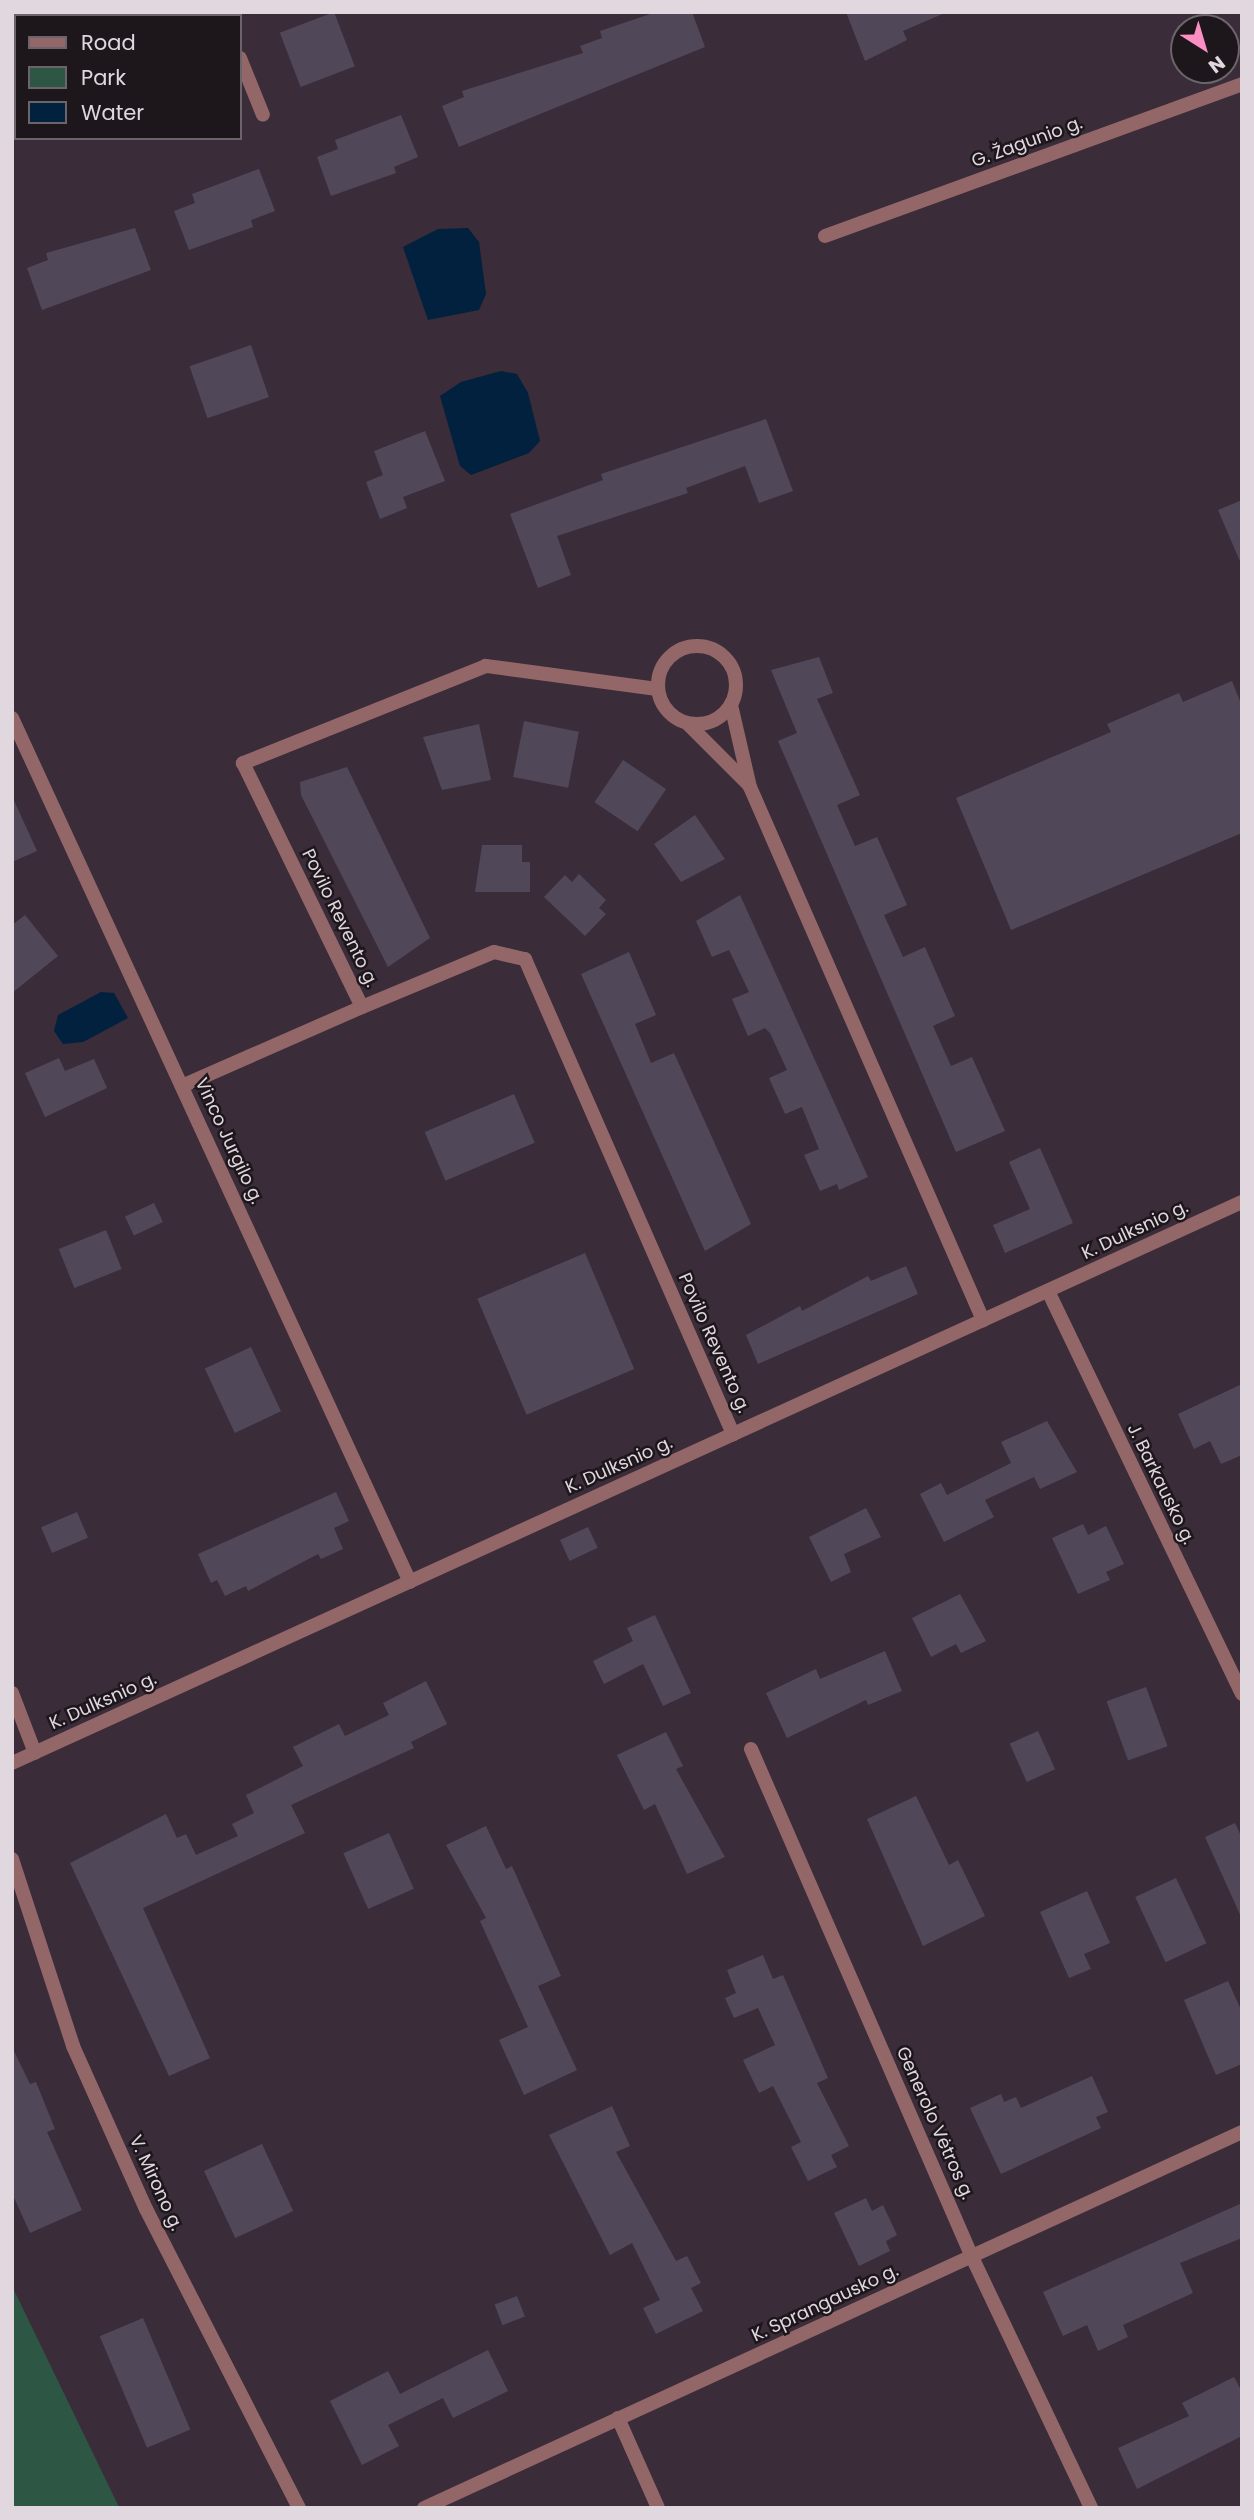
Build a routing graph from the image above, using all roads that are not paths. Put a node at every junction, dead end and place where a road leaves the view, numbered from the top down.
1 (242, 63) edge
2 (1242, 84) edge
3 (263, 115) dead end
4 (825, 236) dead end
5 (657, 689) junction
6 (731, 705) junction
7 (12, 718) edge
8 (688, 724) junction
9 (750, 787) junction
10 (362, 1007) junction
11 (182, 1086) junction
12 (1242, 1202) edge
13 (1048, 1291) junction
14 (983, 1320) junction
15 (733, 1434) junction
16 (410, 1582) junction
17 (12, 1693) edge
18 (1242, 1694) edge
19 (751, 1749) dead end
20 (35, 1753) junction
21 (12, 1763) edge
22 (12, 1859) edge
23 (1242, 2132) edge
24 (972, 2257) junction
25 (618, 2418) junction
26 (299, 2508) edge
27 (424, 2508) edge
28 (658, 2508) edge
29 (1091, 2508) edge

1 - 3 street
2 - 4 street, G. Žagunio g.
5 - 6 street
5 - 8 street
5 - 10 street, Povilo Revento g.
6 - 8 street
6 - 9 street
7 - 11 street, Vinco Jurgilo g.
8 - 9 street
9 - 14 street
10 - 11 street
10 - 15 street, Povilo Revento g.
11 - 16 street, Vinco Jurgilo g.
12 - 13 street, K. Dulksnio g.
13 - 14 street, K. Dulksnio g.
13 - 18 street, J. Barkausko g.
14 - 15 street, K. Dulksnio g.
15 - 16 street, K. Dulksnio g.
16 - 20 street, K. Dulksnio g.
17 - 20 street
19 - 24 street, Generolo Vėtros g.
20 - 21 street, K. Dulksnio g.
22 - 26 street, V. Mirono g.
23 - 24 street, K. Sprangausko g.
24 - 25 street, K. Sprangausko g.
24 - 29 street, Generolo Vėtros g.
25 - 27 street, K. Sprangausko g.
25 - 28 street

